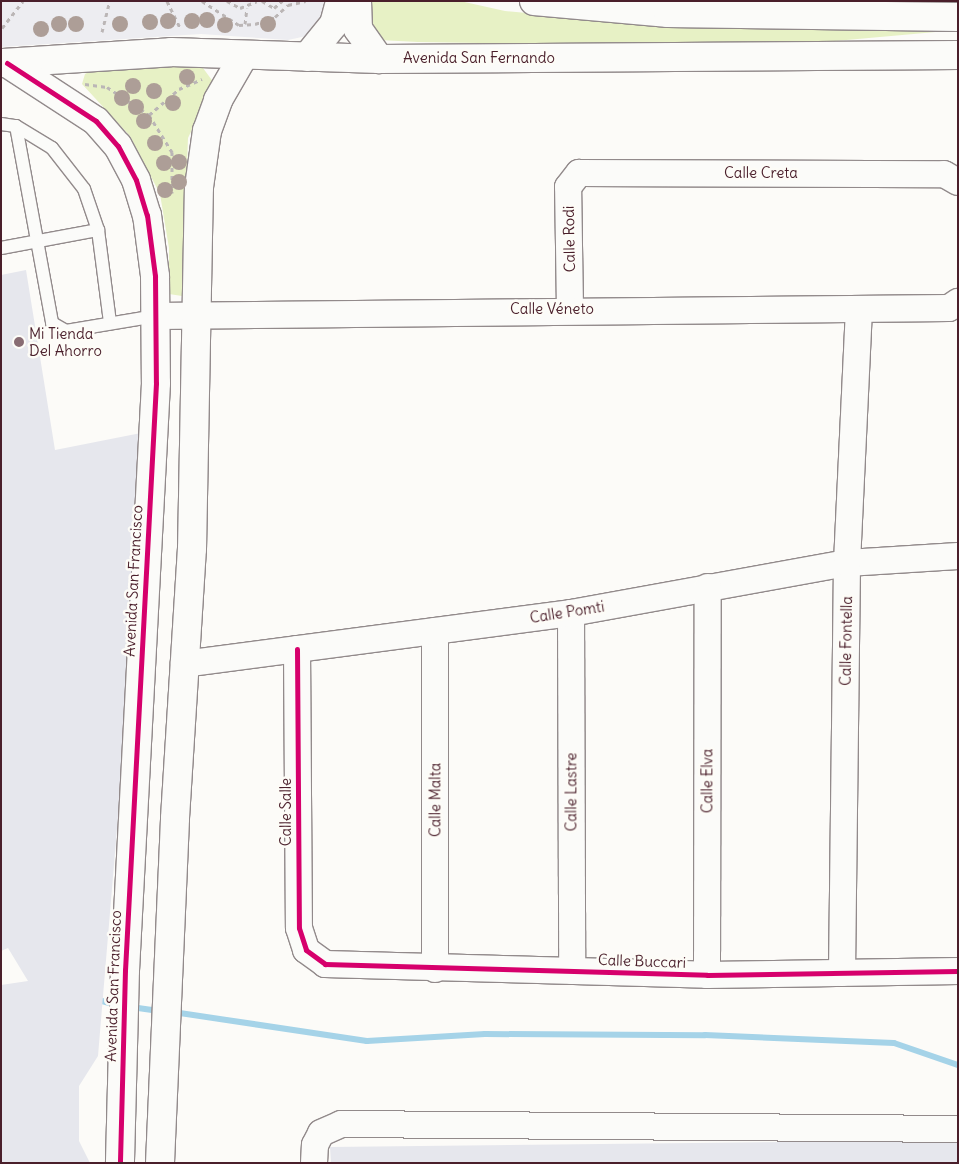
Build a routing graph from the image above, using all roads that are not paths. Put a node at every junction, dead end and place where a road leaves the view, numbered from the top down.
1 (340, 1) edge
2 (357, 1) edge
3 (534, 1) edge
4 (668, 7) edge
5 (803, 8) edge
6 (958, 17) edge
7 (244, 55) junction
8 (958, 55) edge
9 (307, 57) junction
10 (379, 59) junction
11 (4, 63) edge
12 (1, 124) edge
13 (16, 126) junction
14 (579, 173) joint
15 (951, 178) edge
16 (98, 230) junction
17 (36, 242) junction
18 (1, 248) edge
19 (953, 305) edge
20 (570, 309) junction
21 (859, 309) junction
22 (200, 313) junction
23 (156, 316) junction
24 (110, 323) junction
25 (953, 556) edge
26 (847, 563) junction
27 (708, 587) junction
28 (571, 613) junction
29 (435, 631) junction
30 (297, 649) junction
31 (184, 664) junction
32 (325, 964) joint
33 (435, 968) junction
34 (572, 971) junction
35 (958, 971) edge
36 (842, 974) junction
37 (706, 975) junction
38 (958, 1129) edge
39 (314, 1154) edge
40 (120, 1163) edge
41 (160, 1163) edge

1 - 9 street
2 - 10 street
3 - 4 street
4 - 5 street
5 - 6 street
7 - 9 street, Avenida San Fernando
7 - 11 street, Avenida San Fernando
7 - 22 street
8 - 10 street, Avenida San Fernando
9 - 10 street, Avenida San Fernando
11 - 23 street, Avenida San Francisco
12 - 13 lane
13 - 16 lane
13 - 17 lane
14 - 15 street, Calle Creta
14 - 20 street, Calle Rodi
16 - 17 lane
16 - 24 lane
17 - 18 lane
17 - 24 lane
19 - 21 street, Calle Véneto
20 - 21 street, Calle Véneto
20 - 22 street, Calle Véneto
21 - 26 street, Calle Fontella
22 - 23 street, Calle Véneto
22 - 31 street
23 - 24 lane
23 - 40 street, Avenida San Francisco
25 - 26 street, Calle Pomti
26 - 27 street, Calle Pomti
26 - 36 street, Calle Fontella
27 - 28 street, Calle Pomti
27 - 37 street, Calle Elva
28 - 29 street, Calle Pomti
28 - 34 street, Calle Lastre
29 - 30 street, Calle Pomti
29 - 33 street, Calle Malta
30 - 31 street, Calle Pomti
30 - 32 street, Calle Salle
31 - 41 street
32 - 33 street, Calle Buccari
33 - 34 street, Calle Buccari
34 - 37 street, Calle Buccari
35 - 36 street, Calle Buccari
36 - 37 street, Calle Buccari
38 - 39 street

